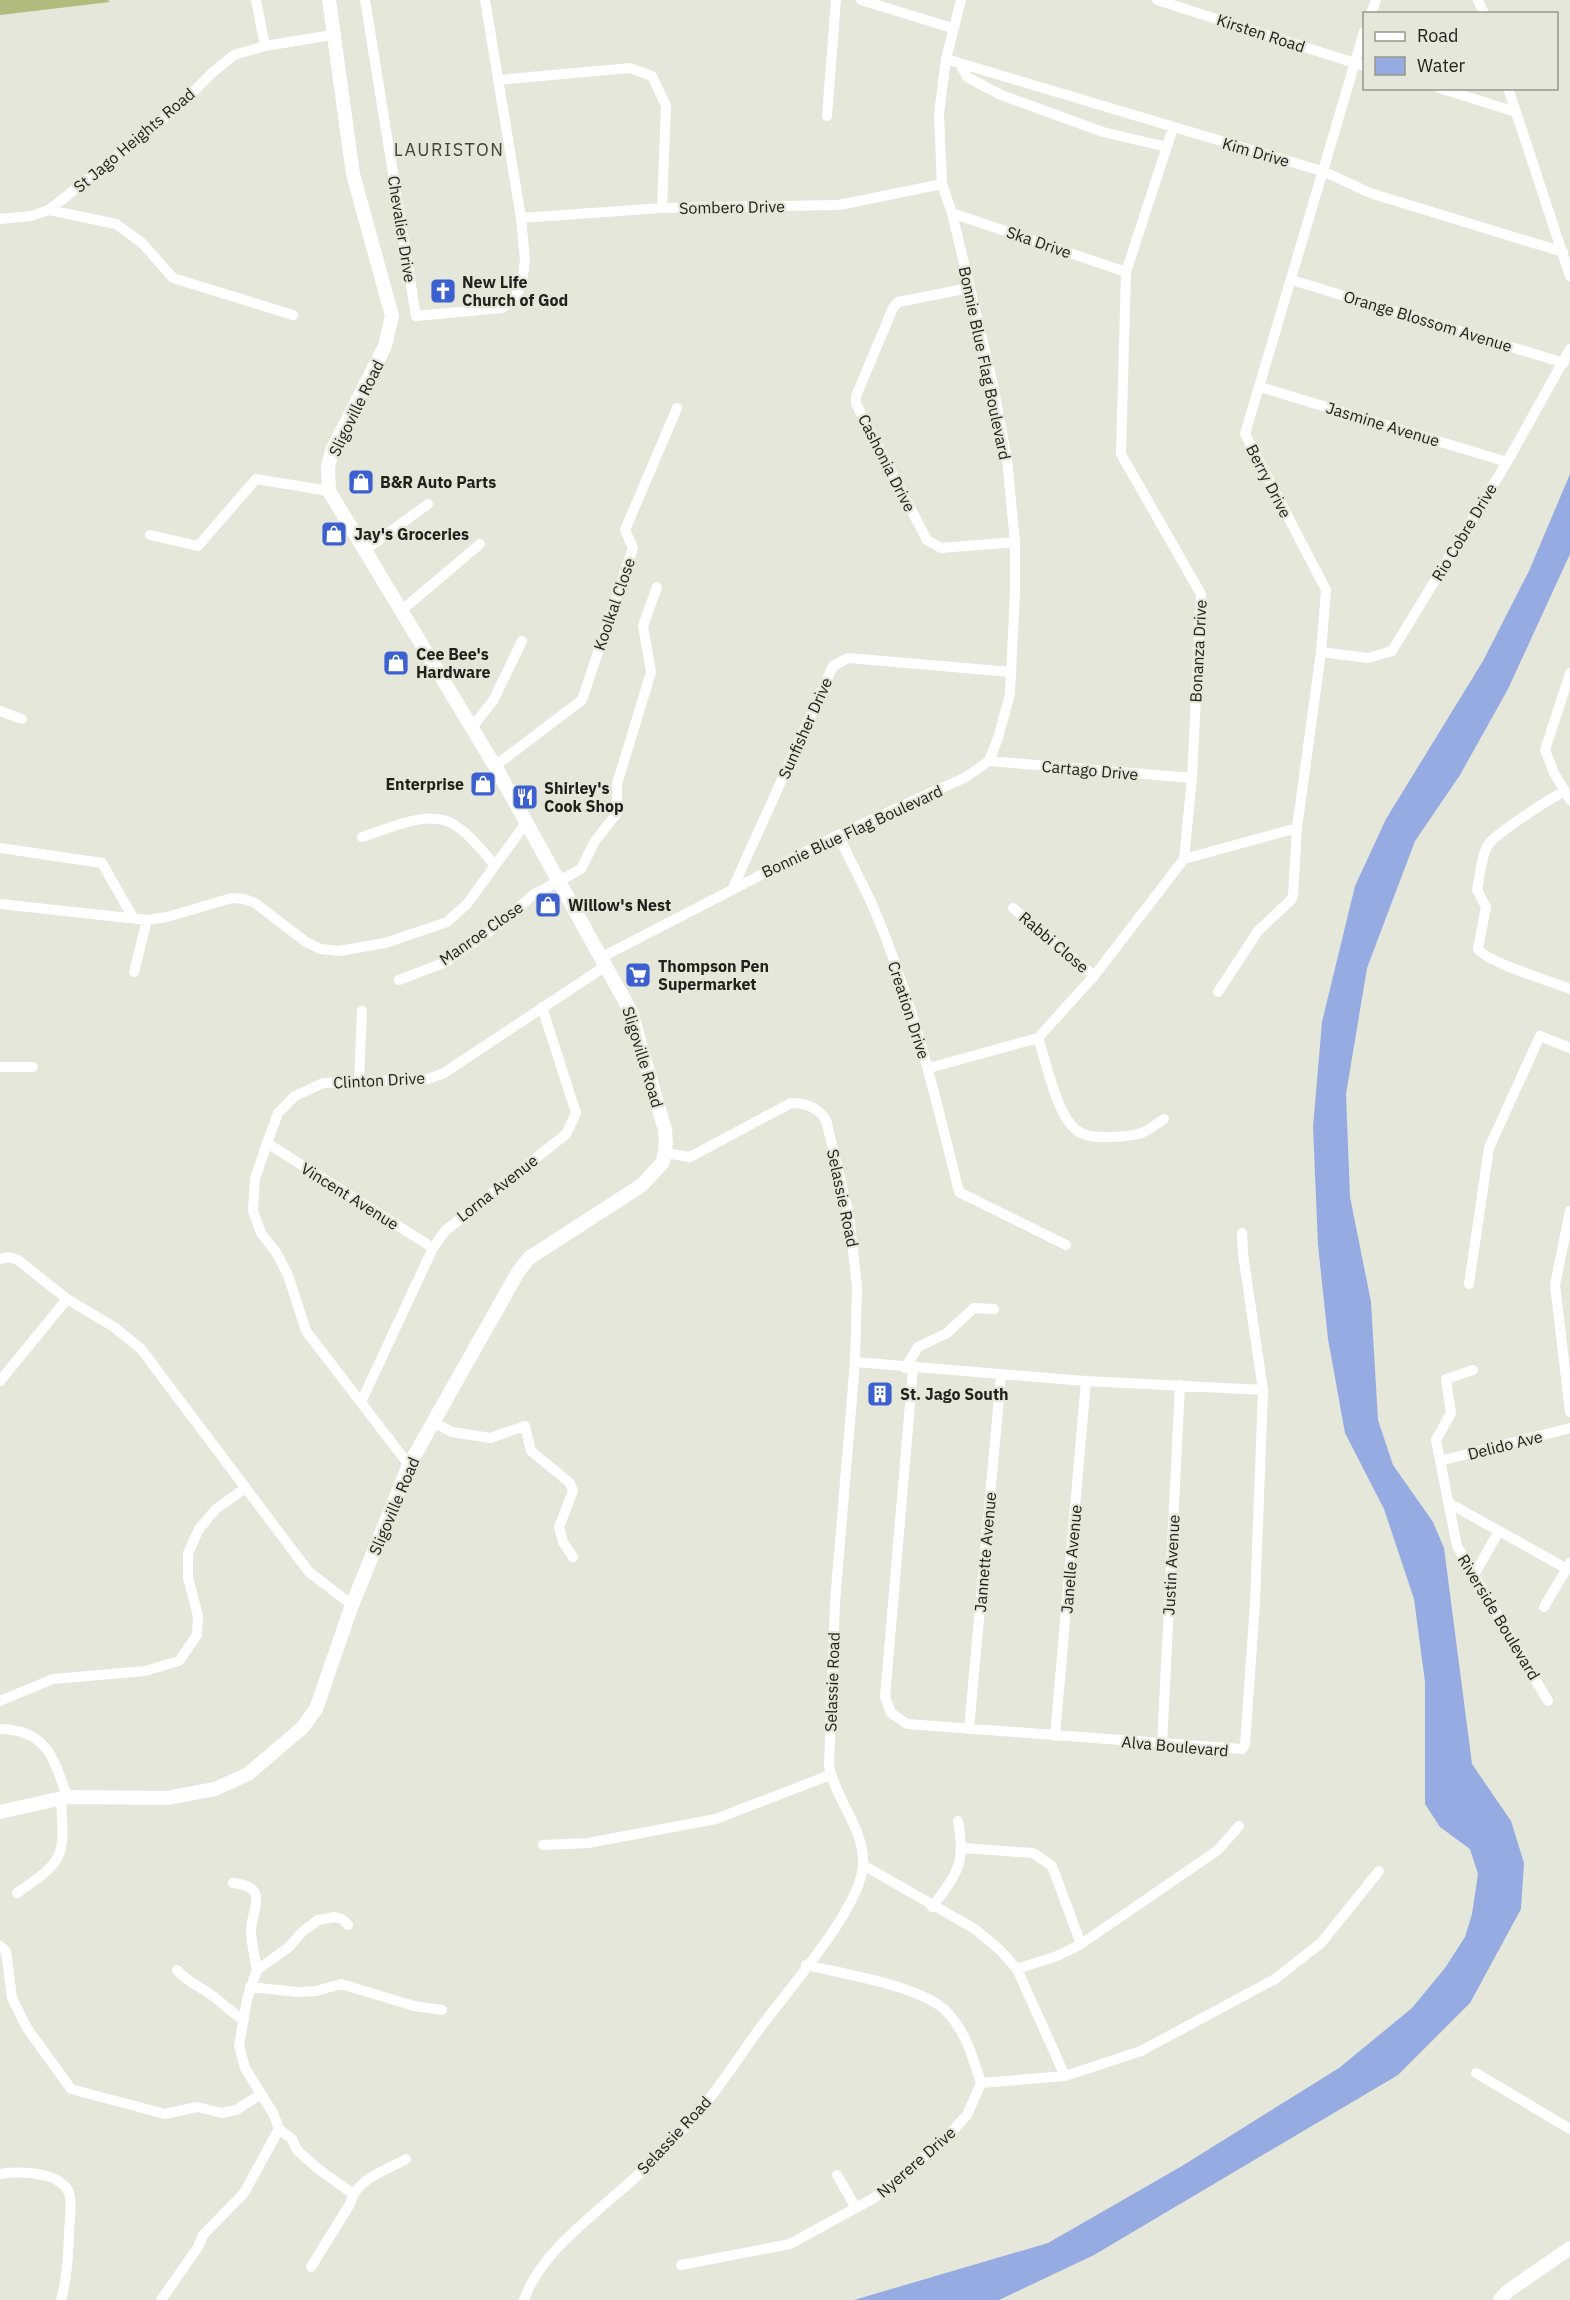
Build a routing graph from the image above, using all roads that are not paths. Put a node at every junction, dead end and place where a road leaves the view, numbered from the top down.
1 (256, 0) edge
2 (329, 0) edge
3 (365, 0) edge
4 (485, 0) edge
5 (836, 0) edge
6 (861, 0) edge
7 (961, 0) edge
8 (1158, 0) edge
9 (952, 28) junction
10 (332, 35) junction
11 (1363, 43) edge
12 (265, 45) junction
13 (946, 59) junction
14 (960, 64) junction
15 (1359, 64) edge
16 (498, 80) junction
17 (1445, 90) edge
18 (1509, 90) edge
19 (1516, 112) junction
20 (826, 116) dead end
21 (1173, 128) junction
22 (1167, 147) junction
23 (1325, 171) junction
24 (942, 184) junction
25 (663, 208) junction
26 (49, 210) junction
27 (952, 213) junction
28 (521, 218) junction
29 (0, 219) edge
30 (1563, 252) junction
31 (1126, 272) junction
32 (1570, 276) edge
33 (1292, 280) junction
34 (969, 288) junction
35 (292, 315) dead end
36 (1570, 349) edge
37 (1564, 363) junction
38 (1260, 387) junction
39 (677, 408) dead end
40 (1507, 462) junction
41 (329, 491) junction
42 (428, 504) dead end
43 (150, 535) dead end
44 (1015, 542) junction
45 (480, 544) dead end
46 (363, 551) junction
47 (657, 587) dead end
48 (402, 610) junction
49 (522, 641) dead end
50 (1321, 652) junction
51 (1011, 672) junction
52 (1570, 673) edge
53 (0, 711) edge
54 (22, 719) dead end
55 (472, 727) junction
56 (988, 761) junction
57 (495, 766) junction
58 (1192, 778) junction
59 (1567, 796) edge
60 (526, 823) junction
61 (1297, 828) junction
62 (838, 835) junction
63 (362, 837) dead end
64 (0, 848) edge
65 (1184, 859) junction
66 (494, 864) junction
67 (559, 880) junction
68 (733, 888) junction
69 (0, 904) edge
70 (1013, 908) dead end
71 (132, 916) junction
72 (147, 920) junction
73 (604, 961) junction
74 (134, 972) dead end
75 (1094, 976) junction
76 (399, 980) dead end
77 (1570, 988) edge
78 (1218, 992) dead end
79 (542, 1007) junction
80 (362, 1011) dead end
81 (1038, 1038) junction
82 (1570, 1048) edge
83 (0, 1067) edge
84 (33, 1067) dead end
85 (928, 1068) junction
86 (359, 1080) junction
87 (1164, 1119) dead end
88 (267, 1143) junction
89 (665, 1153) junction
90 (1570, 1211) edge
91 (1242, 1233) dead end
92 (1066, 1245) dead end
93 (434, 1248) junction
94 (0, 1259) edge
95 (1469, 1284) dead end
96 (67, 1299) junction
97 (994, 1309) dead end
98 (855, 1362) junction
99 (1568, 1362) edge
100 (909, 1368) junction
101 (1473, 1370) dead end
102 (1001, 1375) junction
103 (0, 1381) edge
104 (1086, 1381) junction
105 (1180, 1385) junction
106 (1263, 1390) junction
107 (361, 1402) junction
108 (1570, 1412) edge
109 (435, 1423) junction
110 (1570, 1428) edge
111 (1440, 1461) junction
112 (409, 1465) junction
113 (244, 1489) junction
114 (1449, 1503) junction
115 (1499, 1531) junction
116 (573, 1557) dead end
117 (1568, 1566) edge
118 (1474, 1575) junction
119 (352, 1605) junction
120 (1544, 1607) dead end
121 (0, 1701) edge
122 (1548, 1701) dead end
123 (969, 1729) junction
124 (0, 1730) edge
125 (1055, 1736) junction
126 (1162, 1745) junction
127 (830, 1774) junction
128 (64, 1797) junction
129 (0, 1812) edge
130 (958, 1821) dead end
131 (1239, 1826) dead end
132 (543, 1845) dead end
133 (963, 1848) junction
134 (863, 1865) junction
135 (1379, 1870) dead end
136 (233, 1884) dead end
137 (17, 1893) dead end
138 (932, 1906) junction
139 (348, 1925) dead end
140 (1081, 1944) junction
141 (0, 1946) edge
142 (806, 1965) junction
143 (1017, 1969) junction
144 (177, 1970) dead end
145 (257, 1970) junction
146 (250, 1987) junction
147 (442, 2010) dead end
148 (244, 2020) junction
149 (1476, 2073) dead end
150 (1065, 2076) junction
151 (981, 2083) junction
152 (261, 2094) junction
153 (279, 2129) junction
154 (1570, 2129) edge
155 (406, 2159) dead end
156 (0, 2174) edge
157 (837, 2175) dead end
158 (353, 2194) junction
159 (856, 2208) junction
160 (1570, 2248) edge
161 (681, 2265) dead end
162 (311, 2267) dead end
163 (61, 2300) edge
164 (161, 2300) edge
165 (524, 2300) edge
166 (1500, 2300) edge

1 - 12 street
2 - 10 street, Sligoville Road
3 - 28 street, Chevalier Drive
4 - 16 street
5 - 20 street
6 - 9 street
7 - 9 street, Bonnie Blue Flag Boulevard
8 - 15 street, Kirsten Road
9 - 13 street, Bonnie Blue Flag Boulevard
10 - 12 street, St Jago Heights Road
10 - 41 street, Sligoville Road
11 - 15 street, Berry Drive
12 - 26 street, St Jago Heights Road
13 - 14 street, Kim Drive
13 - 24 street, Bonnie Blue Flag Boulevard
14 - 21 street, Kim Drive
14 - 22 street
15 - 23 street, Berry Drive
16 - 25 street
16 - 28 street
17 - 19 street
18 - 19 street
19 - 30 street
21 - 22 street, Bonanza Drive
21 - 23 street, Kim Drive
22 - 31 street, Bonanza Drive
23 - 30 street, Kim Drive
23 - 33 street, Berry Drive
24 - 25 street, Sombero Drive
24 - 27 street, Bonnie Blue Flag Boulevard
25 - 28 street, Sombero Drive
26 - 29 street, St Jago Heights Road
26 - 35 street
27 - 31 street, Ska Drive
27 - 34 street, Bonnie Blue Flag Boulevard
30 - 32 street
31 - 58 street, Bonanza Drive
33 - 37 street, Orange Blossom Avenue
33 - 38 street, Berry Drive
34 - 44 street, Bonnie Blue Flag Boulevard
34 - 44 street, Cashonia Drive
36 - 37 street, Rio Cobre Drive
37 - 40 street, Rio Cobre Drive
38 - 40 street, Jasmine Avenue
38 - 50 street, Berry Drive
39 - 57 street, Koolkal Close
40 - 50 street, Rio Cobre Drive
41 - 43 street
41 - 46 street, Sligoville Road
42 - 46 street
44 - 51 street, Bonnie Blue Flag Boulevard
45 - 48 street
46 - 48 street, Sligoville Road
47 - 67 street, Manroe Close
48 - 55 street, Sligoville Road
49 - 55 street
50 - 61 street, Berry Drive
51 - 56 street, Bonnie Blue Flag Boulevard
51 - 68 street, Sunfisher Drive
52 - 59 street
53 - 54 street
55 - 57 street, Sligoville Road
56 - 58 street, Cartago Drive
56 - 62 street, Bonnie Blue Flag Boulevard
57 - 60 street, Sligoville Road
58 - 65 street, Bonanza Drive
59 - 77 street
60 - 66 street
60 - 67 street, Sligoville Road
61 - 65 street
61 - 78 street, Berry Drive
62 - 68 street, Bonnie Blue Flag Boulevard
62 - 85 street, Creation Drive
63 - 66 street
64 - 71 street
65 - 75 street
66 - 72 street
67 - 73 street, Sligoville Road
67 - 76 street, Manroe Close
68 - 73 street, Bonnie Blue Flag Boulevard
69 - 71 street
70 - 75 street, Rabbi Close
71 - 72 street
72 - 74 street
73 - 79 street, Clinton Drive
73 - 89 street, Sligoville Road
75 - 81 street
79 - 86 street, Clinton Drive
79 - 93 street, Lorna Avenue
80 - 86 street
81 - 85 street
81 - 87 street
82 - 95 street
83 - 84 street
85 - 92 street, Creation Drive
86 - 88 street, Clinton Drive
88 - 93 street, Vincent Avenue
88 - 107 street, Clinton Drive
89 - 98 street, Selassie Road
89 - 109 street, Sligoville Road
90 - 99 street
91 - 106 street, Alva Boulevard
93 - 107 street, Lorna Avenue
94 - 96 street
96 - 103 street
96 - 113 street
97 - 100 street
98 - 100 street
98 - 127 street, Selassie Road
99 - 108 street
100 - 102 street
100 - 123 street, Alva Boulevard
101 - 111 street, Riverside Boulevard
102 - 104 street
102 - 123 street, Jannette Avenue
104 - 105 street
104 - 125 street, Janelle Avenue
105 - 106 street
105 - 126 street, Justin Avenue
106 - 126 street, Alva Boulevard
107 - 112 street, Clinton Drive
109 - 112 street, Sligoville Road
109 - 116 street
110 - 111 street, Delido Ave
111 - 114 street, Riverside Boulevard
112 - 119 street, Sligoville Road
113 - 119 street
113 - 121 street
114 - 115 street
114 - 118 street, Riverside Boulevard
115 - 117 street
115 - 118 street
117 - 120 street
118 - 122 street, Riverside Boulevard
119 - 128 street, Sligoville Road
123 - 125 street, Alva Boulevard
124 - 128 street
125 - 126 street, Alva Boulevard
127 - 132 street
127 - 134 street, Selassie Road
128 - 129 street, Sligoville Road
128 - 137 street
130 - 133 street
131 - 140 street
133 - 138 street
133 - 140 street
134 - 138 street
134 - 142 street, Selassie Road
135 - 150 street
136 - 145 street
138 - 143 street
139 - 145 street
140 - 143 street
141 - 152 street
142 - 151 street
142 - 165 street, Selassie Road
143 - 150 street
144 - 148 street
145 - 146 street
146 - 147 street
146 - 148 street
148 - 152 street
149 - 154 street
150 - 151 street
151 - 159 street, Nyerere Drive
152 - 153 street
153 - 158 street
153 - 164 street
155 - 158 street
156 - 163 street
157 - 159 street
158 - 162 street
159 - 161 street, Nyerere Drive
160 - 166 street

